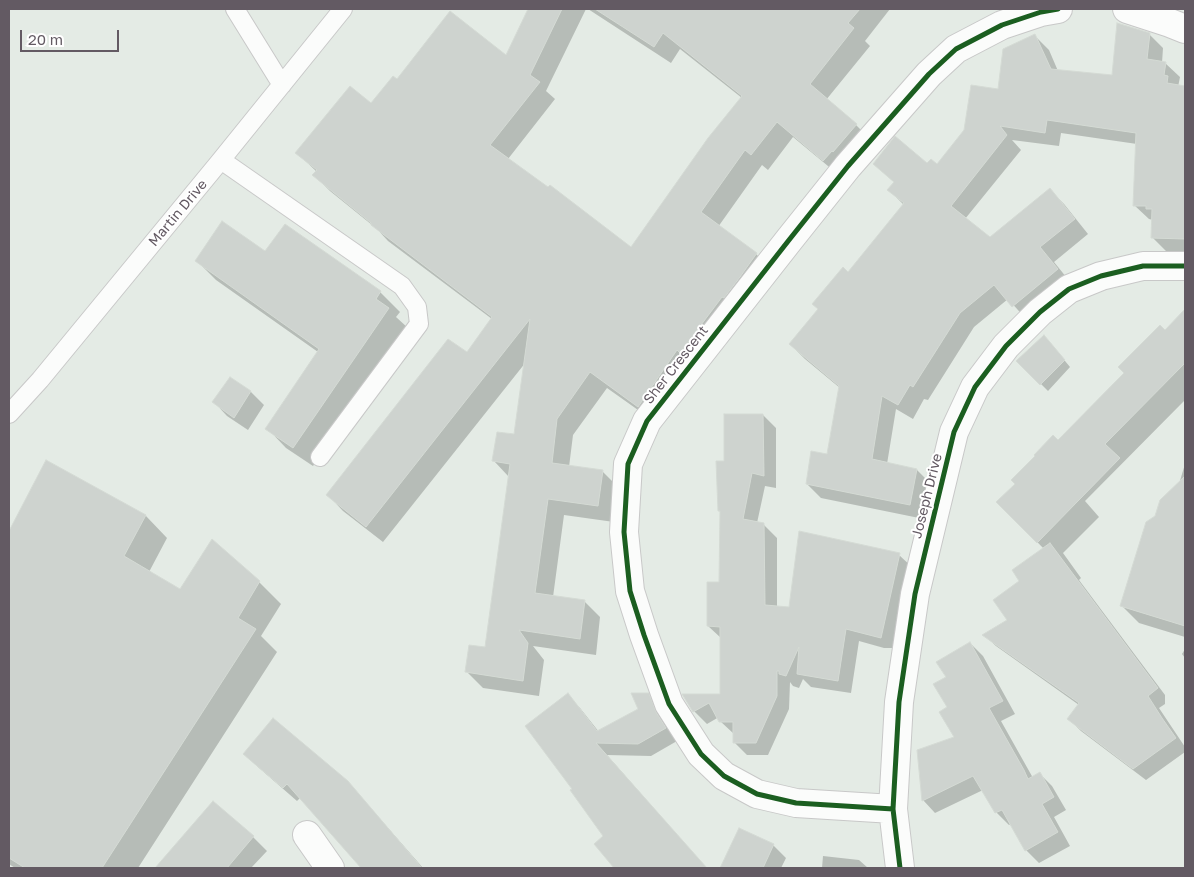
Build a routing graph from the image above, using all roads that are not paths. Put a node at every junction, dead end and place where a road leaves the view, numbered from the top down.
1 (235, 9) edge
2 (343, 9) edge
3 (1058, 9) edge
4 (1127, 9) edge
5 (1002, 17) edge
6 (1185, 30) edge
7 (282, 85) junction
8 (221, 160) junction
9 (1185, 266) edge
10 (9, 414) edge
11 (320, 456) dead end
12 (893, 809) junction
13 (307, 835) dead end
14 (330, 868) edge
15 (900, 868) edge

1 - 7 lane
2 - 7 lane, Martin Drive
3 - 5 street, Sher Crescent
4 - 6 street
5 - 12 street, Sher Crescent
7 - 8 lane, Martin Drive
8 - 10 lane, Martin Drive
8 - 11 lane
9 - 12 street, Joseph Drive
12 - 15 street, Joseph Drive
13 - 14 street

